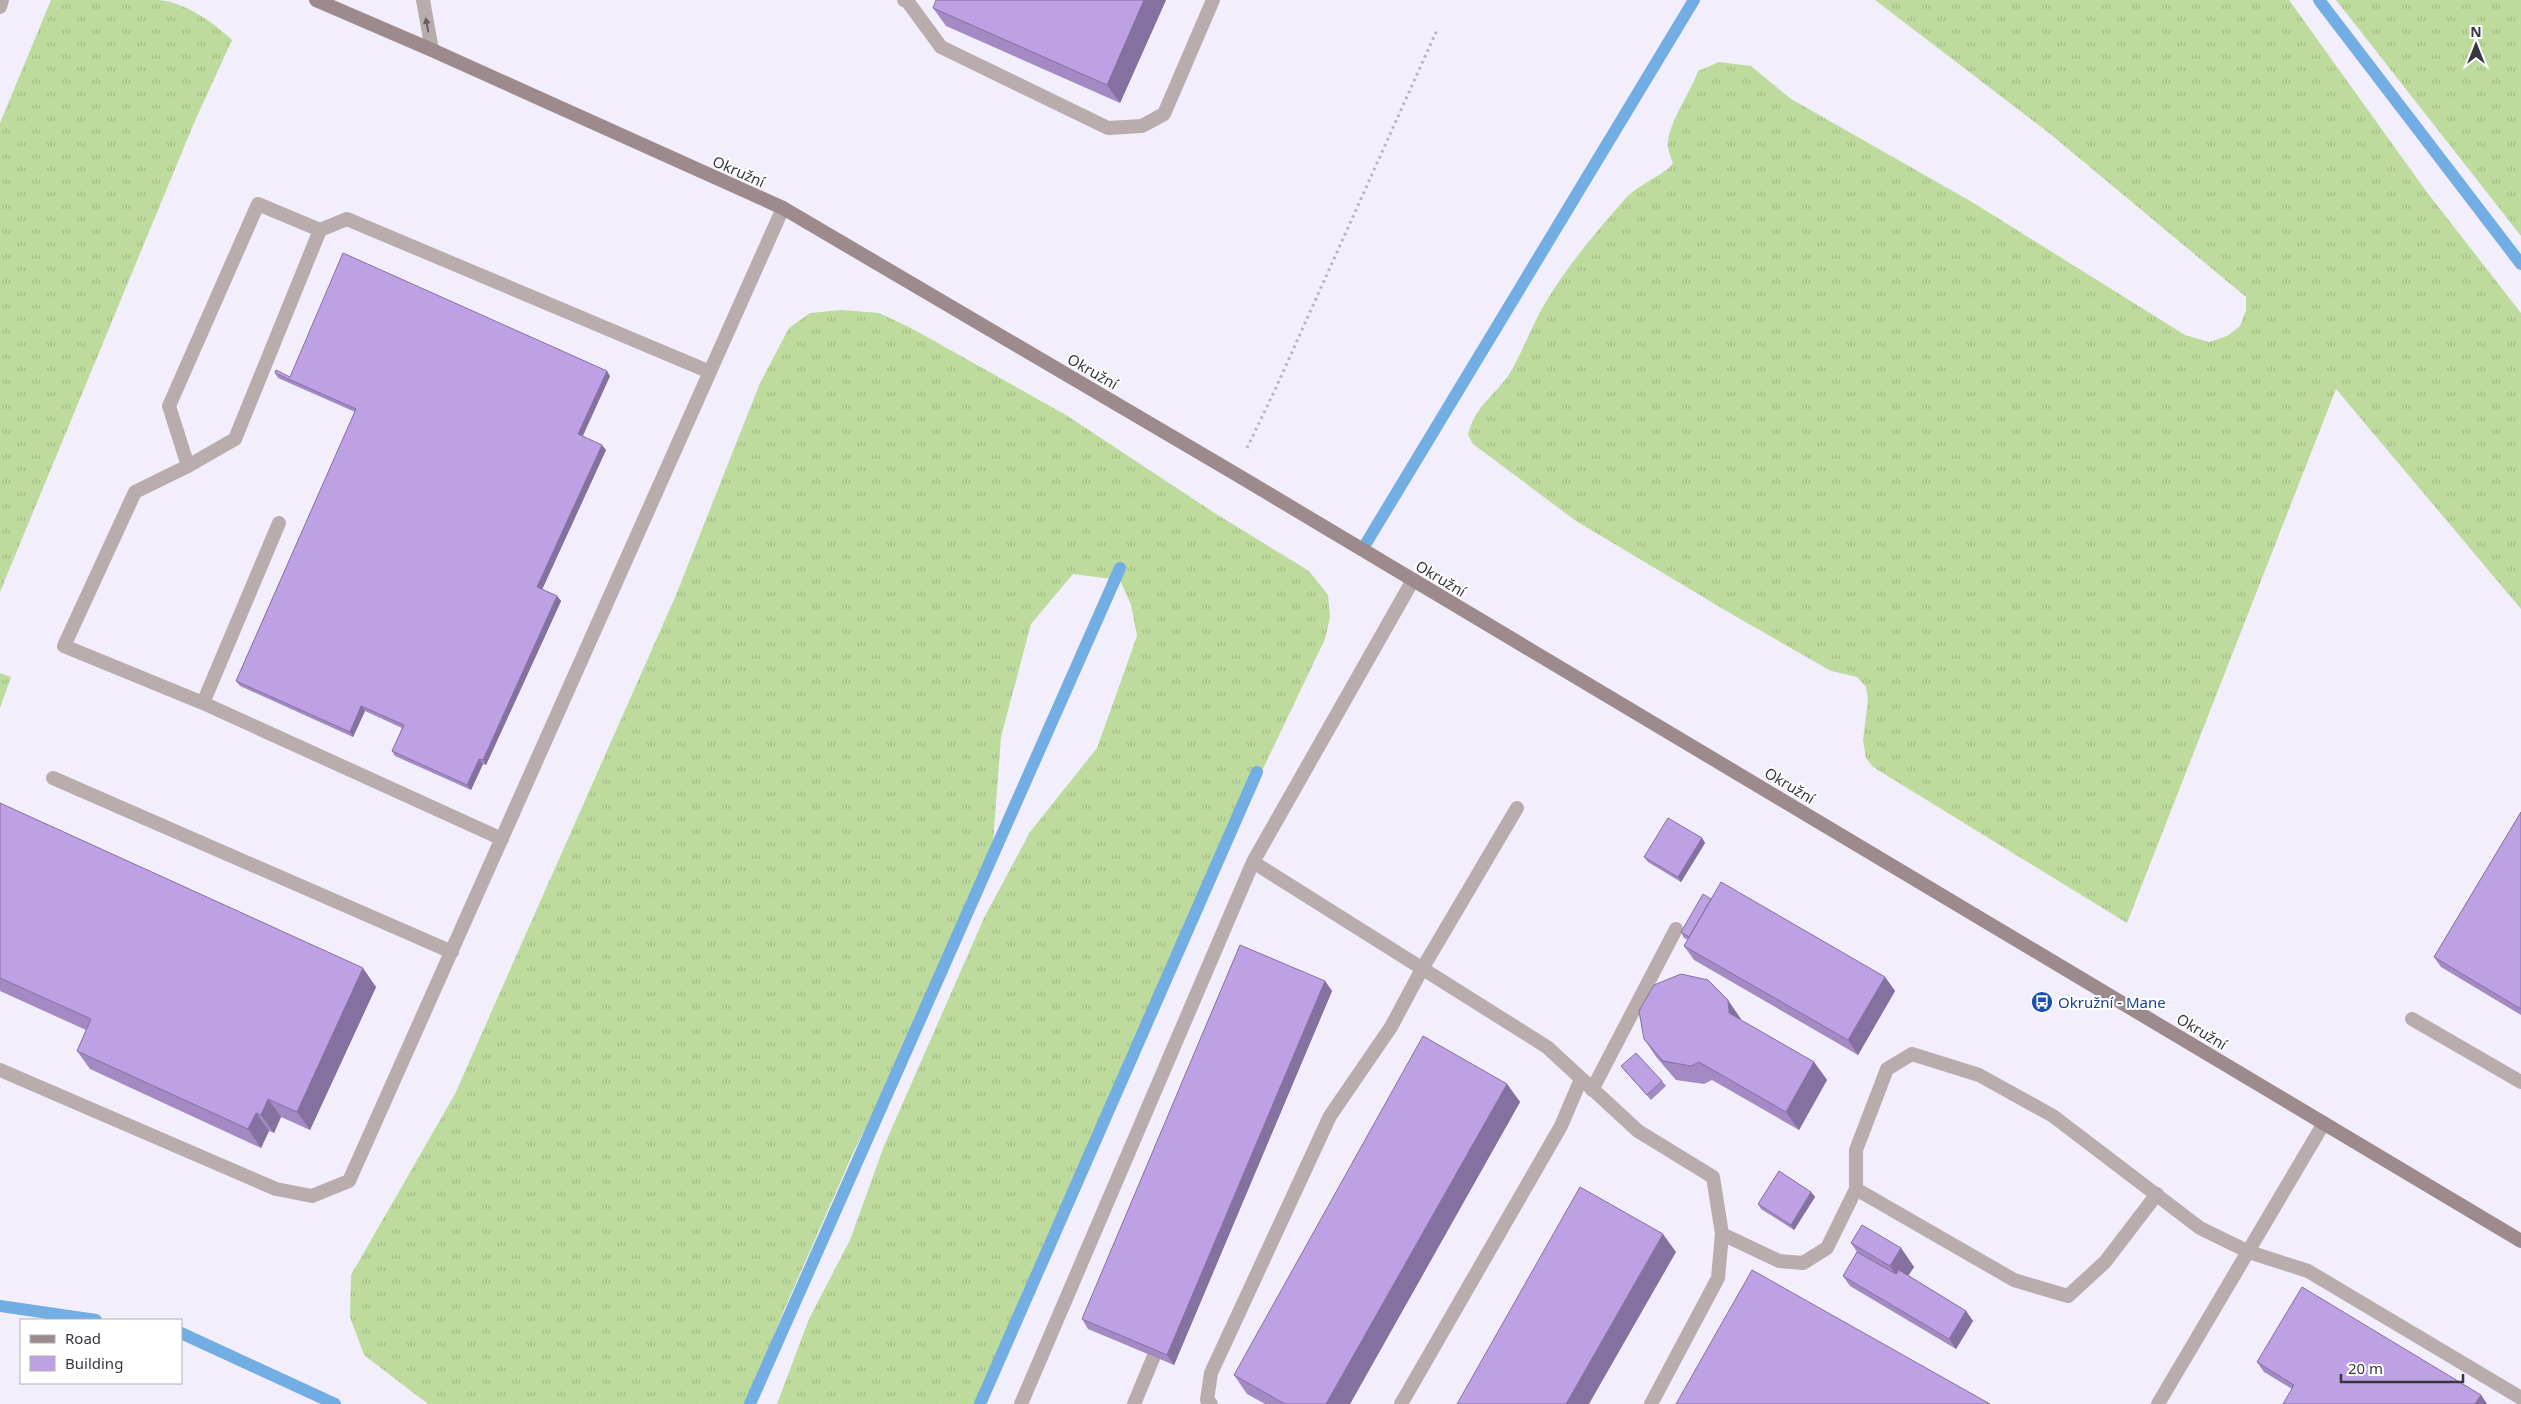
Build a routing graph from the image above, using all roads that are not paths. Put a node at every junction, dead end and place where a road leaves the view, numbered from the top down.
1 (2, 0) edge
2 (316, 0) edge
3 (423, 0) edge
4 (1213, 0) edge
5 (907, 1) edge
6 (0, 7) edge
7 (432, 50) junction
8 (783, 208) junction
9 (320, 230) junction
10 (710, 372) junction
11 (188, 466) junction
12 (279, 523) dead end
13 (1413, 580) junction
14 (203, 703) junction
15 (53, 778) dead end
16 (1517, 808) dead end
17 (502, 838) junction
18 (1253, 862) junction
19 (1676, 929) dead end
20 (452, 952) junction
21 (1422, 969) junction
22 (2412, 1019) dead end
23 (0, 1070) edge
24 (1581, 1080) junction
25 (2521, 1082) edge
26 (1592, 1090) junction
27 (2324, 1122) junction
28 (1856, 1189) junction
29 (2158, 1194) junction
30 (1722, 1234) junction
31 (2521, 1241) edge
32 (2249, 1252) junction
33 (1154, 1356) edge
34 (2521, 1398) edge
35 (1021, 1404) edge
36 (1134, 1404) edge
37 (1211, 1404) edge
38 (1401, 1404) edge
39 (1651, 1404) edge
40 (2158, 1404) edge

1 - 6 lane
2 - 7 main road, Okružní
7 -> 3 lane
4 - 5 lane
7 - 8 main road, Okružní
8 - 10 lane
8 - 13 main road, Okružní
9 - 10 lane
9 - 11 lane
9 - 11 lane
10 - 17 lane
11 - 14 lane
12 - 14 lane
13 - 18 lane
13 - 27 main road, Okružní
14 - 17 lane
15 - 20 lane
16 - 21 lane
17 - 20 lane
18 - 21 lane
18 - 35 lane
19 - 26 lane
20 - 23 lane
21 - 24 lane
21 - 37 lane
22 - 25 lane
24 - 26 lane
24 - 38 lane
26 - 30 lane
27 - 31 main road, Okružní
27 - 32 lane
28 - 29 lane
28 - 29 lane
28 - 30 lane
29 - 32 lane
30 - 39 lane
32 - 34 lane
32 - 40 lane
33 - 36 lane

